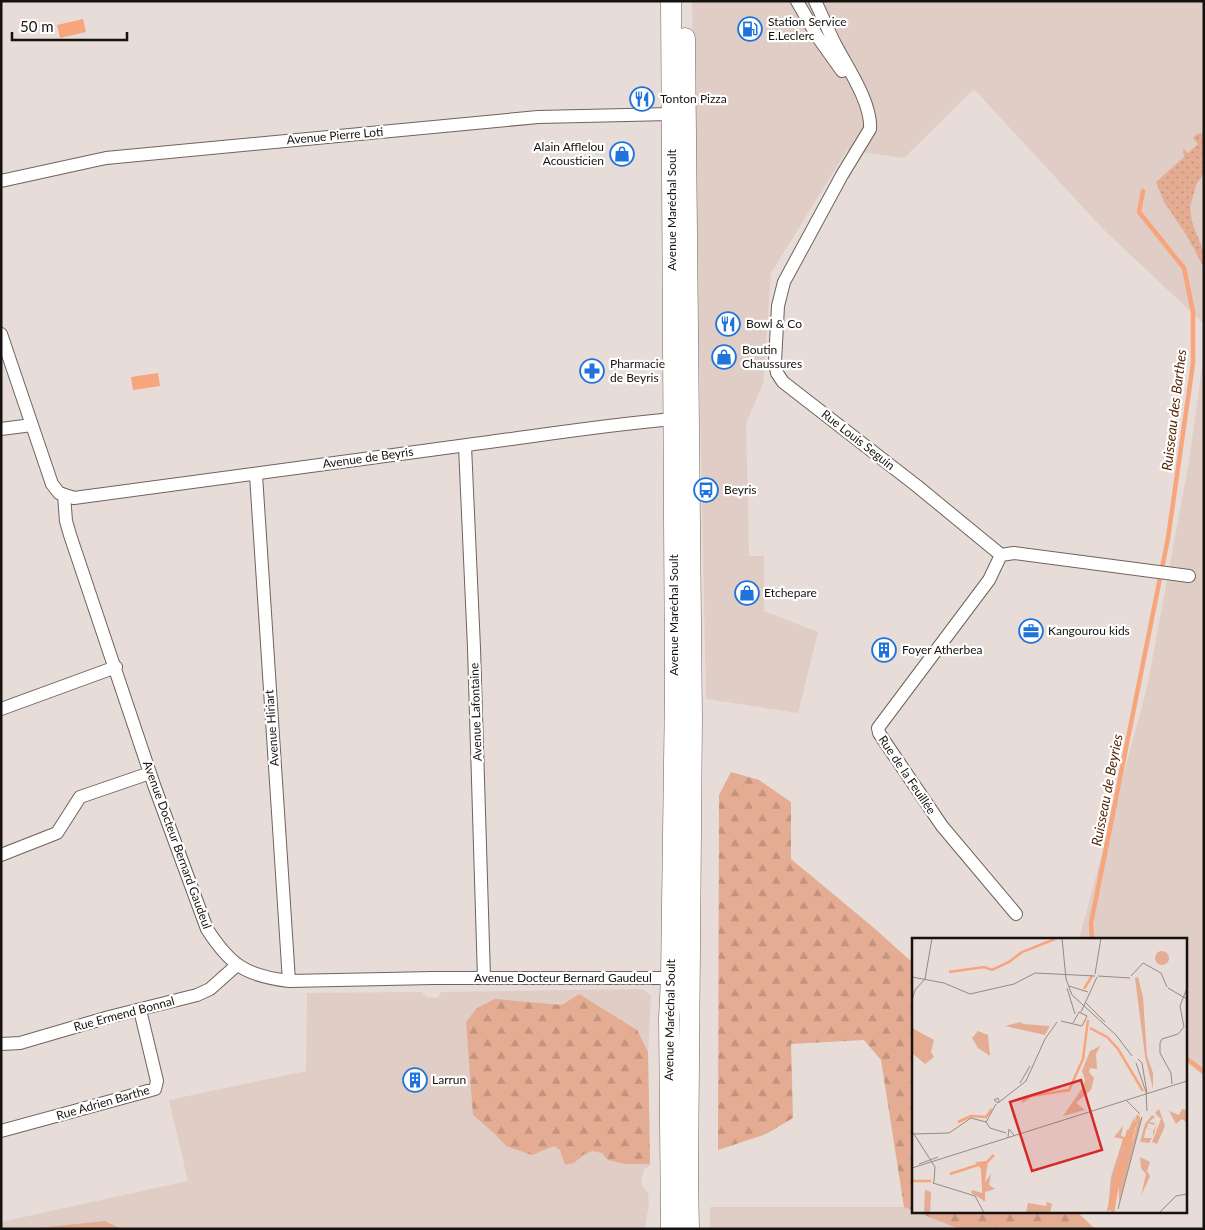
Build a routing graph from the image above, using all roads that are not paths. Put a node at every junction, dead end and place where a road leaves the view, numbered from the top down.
1 (671, 1) edge
2 (684, 1) edge
3 (797, 1) edge
4 (816, 4) edge
5 (817, 36) junction
6 (867, 106) junction
7 (671, 114) junction
8 (1, 181) edge
9 (1, 334) edge
10 (681, 419) junction
11 (32, 425) junction
12 (1, 429) edge
13 (465, 446) junction
14 (256, 475) junction
15 (64, 495) junction
16 (1001, 555) junction
17 (1189, 576) dead end
18 (116, 667) junction
19 (1, 709) edge
20 (150, 773) junction
21 (1, 855) edge
22 (1016, 914) dead end
23 (237, 965) junction
24 (484, 978) junction
25 (671, 978) junction
26 (289, 980) junction
27 (140, 1010) junction
28 (1, 1044) edge
29 (1, 1132) edge
30 (671, 1229) edge
31 (689, 1229) edge

1 - 7 main road, Avenue Maréchal Soult
2 - 10 main road
3 - 5 street
4 - 5 street
4 - 6 street
5 - 6 street
6 - 16 street, Rue Louis Seguin
7 - 8 street, Avenue Pierre Loti
7 - 10 main road, Avenue Maréchal Soult
9 - 11 street
10 - 13 street, Avenue de Beyris
10 - 25 main road, Avenue Maréchal Soult
10 - 31 main road
11 - 12 street
11 - 15 street
13 - 14 street, Avenue de Beyris
13 - 24 street, Avenue Lafontaine
14 - 15 street, Avenue de Beyris
14 - 26 street, Avenue Hiriart
15 - 18 street, Avenue Docteur Bernard Gaudeul
16 - 17 street
16 - 22 street, Rue de la Feuillée
18 - 19 street
18 - 20 street, Avenue Docteur Bernard Gaudeul
20 - 21 street
20 - 23 street, Avenue Docteur Bernard Gaudeul
23 - 26 street, Avenue Docteur Bernard Gaudeul
23 - 27 street, Rue Ermend Bonnal
24 - 25 street, Avenue Docteur Bernard Gaudeul
24 - 26 street, Avenue Docteur Bernard Gaudeul
25 - 30 main road, Avenue Maréchal Soult
27 - 28 street, Rue Ermend Bonnal
27 - 29 street, Rue Adrien Barthe

